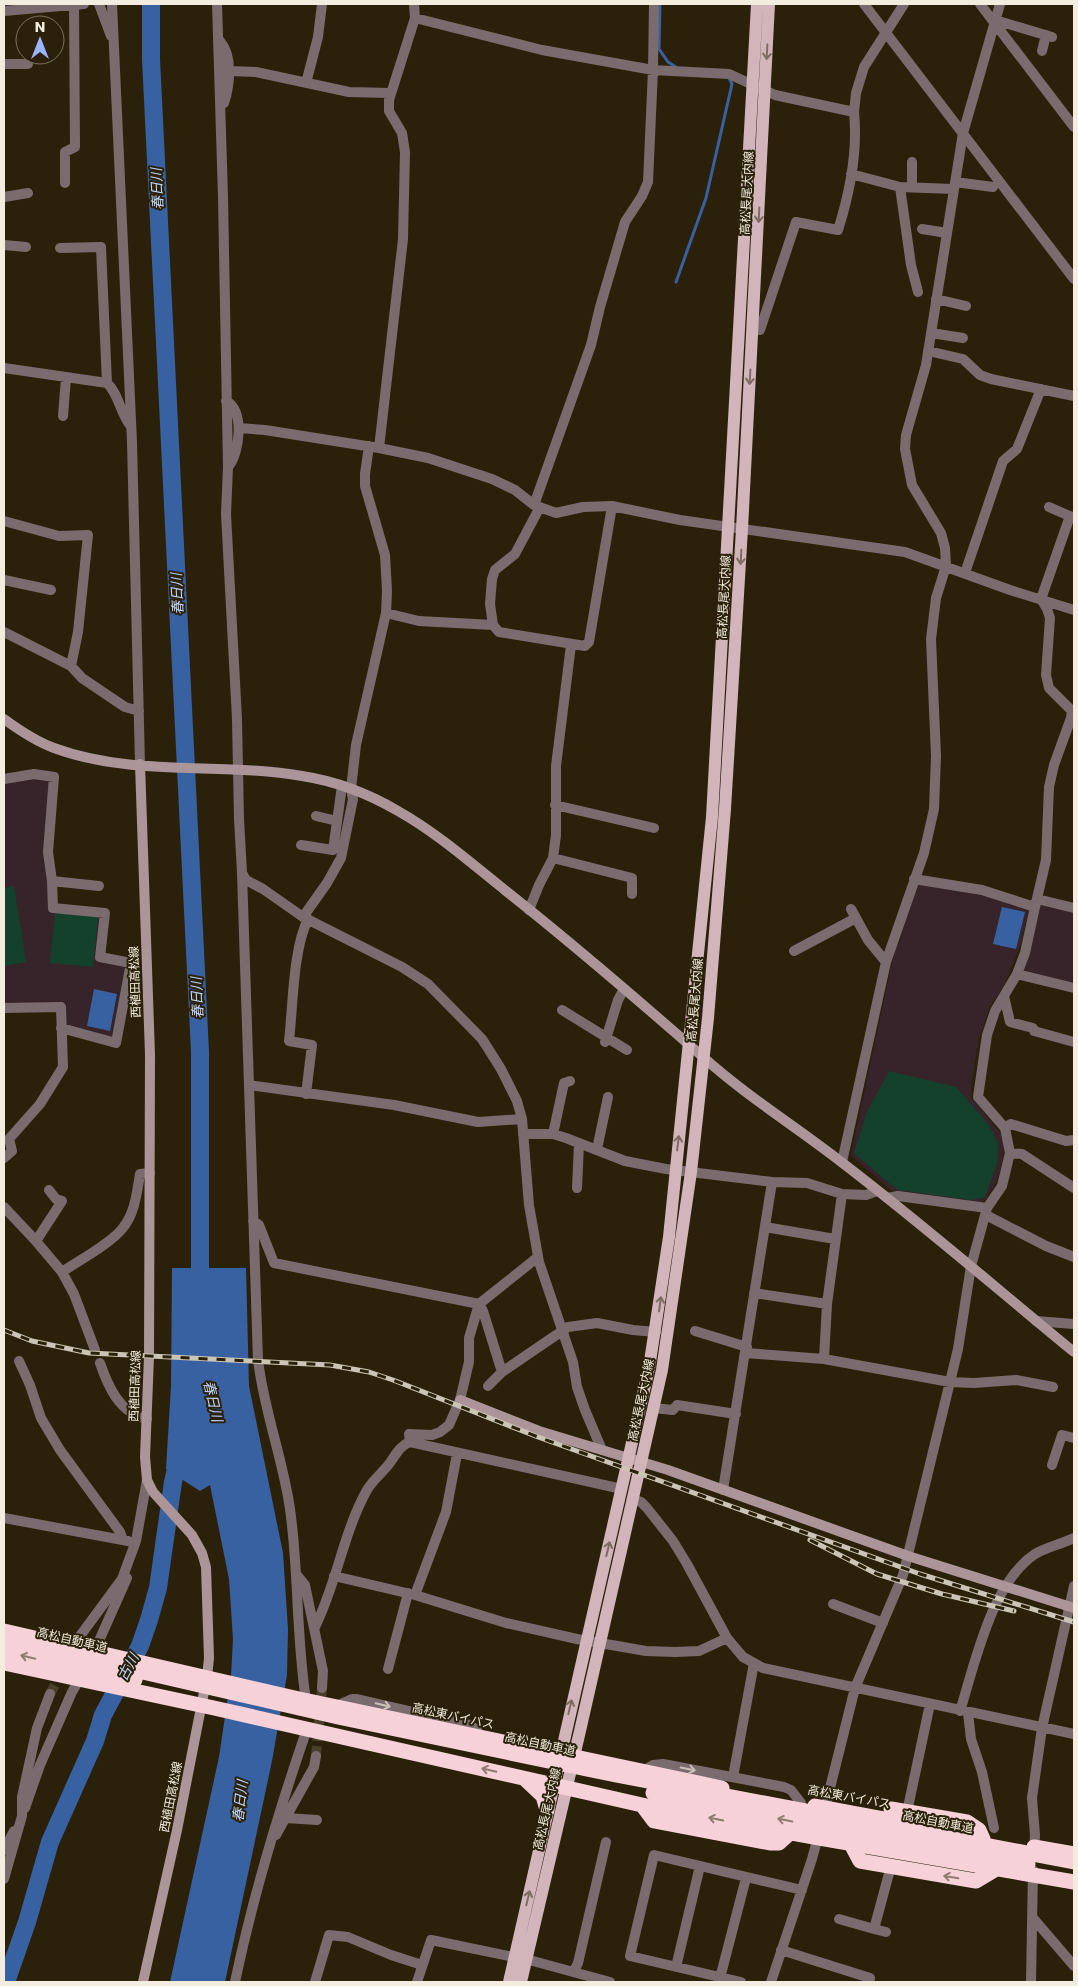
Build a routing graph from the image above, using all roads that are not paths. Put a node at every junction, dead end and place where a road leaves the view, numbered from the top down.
1 (79, 4) edge
2 (99, 4) edge
3 (112, 4) edge
4 (217, 4) edge
5 (322, 4) edge
6 (414, 4) edge
7 (654, 4) edge
8 (757, 4) edge
9 (769, 4) edge
10 (864, 4) edge
11 (904, 4) edge
12 (980, 4) edge
13 (1000, 4) edge
14 (49, 6) edge
15 (4, 11) edge
16 (415, 18) junction
17 (994, 21) junction
18 (886, 33) junction
19 (218, 38) junction
20 (114, 46) junction
21 (1042, 51) dead end
22 (654, 70) junction
23 (230, 71) junction
24 (306, 83) junction
25 (752, 86) junction
26 (765, 91) junction
27 (390, 93) junction
28 (220, 111) junction
29 (854, 112) junction
30 (1074, 127) edge
31 (963, 133) junction
32 (912, 162) dead end
33 (851, 174) junction
34 (65, 183) dead end
35 (954, 185) junction
36 (900, 187) junction
37 (912, 187) junction
38 (993, 187) dead end
39 (28, 192) dead end
40 (4, 200) edge
41 (922, 229) dead end
42 (946, 233) junction
43 (4, 245) edge
44 (26, 248) dead end
45 (60, 248) dead end
46 (1074, 279) edge
47 (918, 292) dead end
48 (936, 299) junction
49 (966, 306) dead end
50 (753, 330) junction
51 (931, 333) junction
52 (963, 338) dead end
53 (928, 351) junction
54 (4, 368) edge
55 (66, 378) junction
56 (107, 383) junction
57 (1041, 389) junction
58 (1074, 396) edge
59 (226, 401) junction
60 (63, 416) dead end
61 (131, 426) junction
62 (240, 428) junction
63 (374, 447) junction
64 (228, 467) junction
65 (537, 506) junction
66 (612, 506) junction
67 (1049, 507) dead end
68 (1072, 517) edge
69 (4, 521) edge
70 (728, 527) junction
71 (742, 529) junction
72 (946, 566) junction
73 (965, 573) junction
74 (4, 580) edge
75 (51, 590) dead end
76 (1041, 599) junction
77 (1074, 610) edge
78 (386, 613) junction
79 (493, 625) junction
80 (4, 632) edge
81 (571, 645) junction
82 (71, 666) junction
83 (139, 711) junction
84 (1073, 711) edge
85 (4, 719) edge
86 (140, 764) junction
87 (236, 770) junction
88 (4, 779) edge
89 (347, 788) junction
90 (555, 805) junction
91 (316, 816) dead end
92 (337, 821) junction
93 (654, 828) dead end
94 (301, 844) dead end
95 (553, 858) junction
96 (242, 873) junction
97 (914, 879) junction
98 (52, 881) junction
99 (99, 886) dead end
100 (632, 894) dead end
101 (1036, 903) junction
102 (1074, 908) edge
103 (529, 910) junction
104 (305, 918) junction
105 (794, 951) dead end
106 (147, 962) junction
107 (886, 962) junction
108 (131, 963) junction
109 (1017, 974) junction
110 (1074, 988) edge
111 (624, 989) junction
112 (1004, 996) junction
113 (4, 1008) edge
114 (562, 1010) dead end
115 (61, 1028) junction
116 (605, 1039) junction
117 (1074, 1042) edge
118 (688, 1043) junction
119 (627, 1050) dead end
120 (703, 1057) junction
121 (570, 1081) dead end
122 (249, 1086) junction
123 (306, 1094) junction
124 (608, 1097) dead end
125 (522, 1119) junction
126 (1005, 1128) junction
127 (523, 1134) junction
128 (552, 1134) junction
129 (1074, 1140) edge
130 (579, 1143) junction
131 (597, 1149) junction
132 (1010, 1153) junction
133 (4, 1158) edge
134 (842, 1162) junction
135 (675, 1170) junction
136 (691, 1172) junction
137 (150, 1173) junction
138 (772, 1182) junction
139 (577, 1188) dead end
140 (1074, 1188) edge
141 (49, 1190) dead end
142 (878, 1191) junction
143 (842, 1194) junction
144 (886, 1198) junction
145 (4, 1207) edge
146 (987, 1211) junction
147 (253, 1221) junction
148 (765, 1227) junction
149 (835, 1239) junction
150 (36, 1241) junction
151 (538, 1257) junction
152 (1074, 1257) edge
153 (971, 1266) junction
154 (62, 1272) junction
155 (754, 1293) junction
156 (479, 1304) junction
157 (827, 1304) junction
158 (1036, 1321) junction
159 (1074, 1324) edge
160 (695, 1331) dead end
161 (563, 1332) junction
162 (656, 1332) junction
163 (95, 1350) dead end
164 (746, 1350) junction
165 (1074, 1352) edge
166 (824, 1359) junction
167 (19, 1361) dead end
168 (100, 1363) dead end
169 (502, 1372) junction
170 (950, 1382) junction
171 (488, 1386) dead end
172 (1053, 1386) dead end
173 (460, 1400) junction
174 (653, 1408) junction
175 (736, 1414) junction
176 (147, 1418) junction
177 (1074, 1438) edge
178 (410, 1442) junction
179 (602, 1450) junction
180 (457, 1454) junction
181 (629, 1457) junction
182 (642, 1461) junction
183 (1052, 1465) dead end
184 (147, 1480) junction
185 (622, 1489) junction
186 (723, 1490) junction
187 (632, 1499) junction
188 (4, 1518) edge
189 (1074, 1538) edge
190 (123, 1540) junction
191 (136, 1541) junction
192 (133, 1554) junction
193 (908, 1556) junction
194 (297, 1575) junction
195 (334, 1576) junction
196 (1004, 1586) junction
197 (1074, 1586) edge
198 (412, 1594) junction
199 (833, 1604) dead end
200 (1072, 1607) edge
201 (883, 1623) junction
202 (315, 1626) junction
203 (4, 1631) edge
204 (80, 1636) dead end
205 (727, 1638) junction
206 (4, 1640) edge
207 (586, 1640) junction
208 (599, 1642) junction
209 (4, 1651) edge
210 (97, 1653) junction
211 (4, 1663) edge
212 (754, 1664) junction
213 (388, 1669) dead end
214 (213, 1679) junction
215 (82, 1681) junction
216 (322, 1688) tunnel mouth
217 (856, 1688) junction
218 (50, 1694) tunnel mouth
219 (302, 1699) junction
220 (930, 1704) junction
221 (208, 1707) junction
222 (964, 1712) junction
223 (301, 1728) junction
224 (1042, 1728) junction
225 (1074, 1734) edge
226 (316, 1756) tunnel mouth
227 (566, 1756) junction
228 (642, 1772) junction
229 (733, 1777) junction
230 (523, 1778) junction
231 (560, 1786) junction
232 (801, 1803) junction
233 (826, 1808) junction
234 (547, 1810) junction
235 (853, 1812) junction
236 (907, 1812) junction
237 (22, 1816) junction
238 (286, 1818) junction
239 (317, 1820) dead end
240 (19, 1828) junction
241 (988, 1833) junction
242 (818, 1838) junction
243 (606, 1842) dead end
244 (271, 1844) junction
245 (851, 1844) junction
246 (1035, 1847) junction
247 (4, 1850) edge
248 (1072, 1854) edge
249 (700, 1866) junction
250 (892, 1866) junction
251 (996, 1869) junction
252 (1074, 1872) edge
253 (1033, 1876) junction
254 (746, 1878) junction
255 (4, 1879) edge
256 (1074, 1882) edge
257 (802, 1890) junction
258 (839, 1918) dead end
259 (1032, 1918) junction
260 (874, 1929) junction
261 (886, 1932) dead end
262 (781, 1950) junction
263 (520, 1958) junction
264 (422, 1965) junction
265 (1074, 1966) edge
266 (676, 1967) junction
267 (574, 1971) junction
268 (720, 1978) junction
269 (590, 1979) edge
270 (143, 1982) edge
271 (235, 1982) edge
272 (316, 1982) edge
273 (417, 1982) edge
274 (508, 1982) edge
275 (521, 1982) edge
276 (610, 1982) edge
277 (741, 1982) edge
278 (771, 1982) edge
279 (869, 1982) edge
280 (1031, 1982) edge

1 - 14 street
1 - 34 street
2 - 20 street
3 - 20 street
4 - 19 street
5 - 24 street
6 - 16 street
7 - 22 street
8 - 25 main road, 高松長尾大内線
9 -> 26 main road, 高松長尾大内線
10 - 18 street
11 - 18 street
12 - 17 street
13 - 17 street
14 - 15 street
16 - 22 street
16 - 27 street
17 - 21 street
17 - 30 street
17 - 31 street
18 - 29 street
18 - 31 street
19 - 23 street
19 - 28 street
20 - 61 street
22 - 25 street
22 - 65 street
23 - 24 street
23 - 28 street
24 - 27 street
25 - 26 street
25 - 70 main road, 高松長尾大内線
26 - 29 street
26 -> 50 main road, 高松長尾大内線
27 - 63 street
28 - 59 street
29 - 33 street
31 - 35 street
31 - 46 street
32 - 37 street
33 - 36 street
33 - 50 street
35 - 37 street
35 - 38 street
35 - 42 street
36 - 37 street
36 - 47 street
39 - 40 street
41 - 42 street
42 - 48 street
43 - 44 street
45 - 56 street
48 - 49 street
48 - 51 street
50 -> 71 main road, 高松長尾大内線
51 - 52 street
51 - 53 street
53 - 57 street
53 - 72 street
54 - 55 street
55 - 56 street
55 - 60 street
56 - 61 street
57 - 58 street
57 - 73 street
59 - 62 street
59 - 64 street
61 - 83 street
62 - 63 street
62 - 64 street
63 - 65 street
63 - 78 street
64 - 87 street
65 - 66 street
65 - 79 street
66 - 70 street
66 - 81 street
67 - 68 street
68 - 76 street
69 - 82 street
70 - 71 street
70 - 118 main road, 高松長尾大内線
71 - 72 street
71 -> 120 main road, 高松長尾大内線
72 - 73 street
72 - 97 street
73 - 76 street
74 - 75 street
76 - 77 street
76 - 84 street
78 - 79 street
78 - 89 street
79 - 81 street
80 - 82 street
81 - 90 street
82 - 83 street
83 - 86 street
84 - 101 street
85 - 86 street
86 - 87 street
86 - 106 street, 西植田高松線
87 - 89 street
87 - 96 street
88 - 98 street
89 - 92 street
89 - 103 street
89 - 104 street
90 - 93 street
90 - 95 street
91 - 92 street
92 - 94 street
95 - 100 street
95 - 103 street
96 - 104 street
96 - 122 street
97 - 101 street
97 - 107 street
98 - 99 street
98 - 108 street
101 - 102 street
101 - 109 street
103 - 111 street
104 - 123 street
104 - 125 street
105 - 107 street
106 - 108 street
106 - 137 street, 西植田高松線
107 - 134 street
108 - 115 street
109 - 110 street
109 - 112 street
111 - 116 street
111 - 118 street
112 - 117 street
112 - 126 street
113 - 115 street
114 - 116 street
115 - 133 street
116 - 119 street
118 - 120 street
135 -> 118 main road, 高松長尾大内線
120 - 134 street
120 - 136 main road, 高松長尾大内線
121 - 128 street
122 - 123 street
122 - 147 street
123 - 125 street
124 - 131 street
125 - 127 street
126 - 129 street
126 - 132 street
127 - 128 street
127 - 151 street
128 - 130 street
130 - 131 street
130 - 139 street
131 - 135 street
132 - 140 street
132 - 146 street
134 - 142 street
135 - 136 street
162 -> 135 main road, 高松長尾大内線
136 - 138 street
136 - 174 main road, 高松長尾大内線
137 - 154 street
137 - 176 street, 西植田高松線
138 - 143 street
138 - 148 street
141 - 150 street
142 - 143 street
142 - 144 street
143 - 149 street
144 - 146 street
144 - 153 street
145 - 150 street
146 - 152 street
146 - 153 street
147 - 156 street
147 - 194 street
148 - 149 street
148 - 155 street
149 - 157 street
150 - 154 street
151 - 156 street
151 - 161 street
153 - 158 street
153 - 170 street
154 - 163 street
155 - 157 street
155 - 164 street
156 - 169 street
156 - 173 street
157 - 166 street
158 - 159 street
158 - 165 street
160 - 164 street
161 - 162 street
161 - 169 street
161 - 179 street
162 - 181 main road, 高松長尾大内線
164 - 166 street
164 - 175 street
166 - 170 street
167 - 190 street
168 - 176 street
169 - 171 street
170 - 172 street
170 - 193 street
173 - 178 street
173 - 179 street
174 - 175 street
174 - 182 main road, 高松長尾大内線
175 - 186 street
176 - 184 street, 西植田高松線
177 - 183 street
178 - 180 street
178 - 195 street
179 - 181 street
180 - 185 street
180 - 198 street
181 - 182 street
181 - 185 main road, 高松長尾大内線
182 - 186 street
182 - 187 main road, 高松長尾大内線
184 - 191 street
184 - 214 street, 西植田高松線
207 -> 185 main road, 高松長尾大内線
186 - 193 street
187 - 205 street
187 - 208 main road, 高松長尾大内線
188 - 190 street
189 - 196 street
190 - 191 street
191 - 192 street
192 - 204 street
192 - 210 street
193 - 196 street
193 - 201 street
194 - 202 street
194 - 219 street
195 - 198 street
195 - 202 street
196 - 200 street
196 - 222 street
197 - 200 street
198 - 207 street
198 - 213 street
199 - 201 street
200 - 224 street
201 - 217 street
202 - 216 street
203 - 210 highway, 高松東バイパス
205 - 208 street
205 - 212 street
206 - 248 highway, 高松自動車道, bridge
207 - 208 street
227 -> 207 main road, 高松長尾大内線
208 - 227 main road, 高松長尾大内線
252 -> 209 highway, 高松自動車道, bridge
210 - 214 highway, 高松東バイパス
211 - 215 highway
212 - 217 street
212 - 229 street
214 - 219 highway, 高松東バイパス
214 - 221 street, 西植田高松線
215 - 221 highway
215 - 237 street
217 - 220 street
217 - 233 street
218 - 237 street
219 -> 227 highway, 高松東バイパス
220 - 222 street
220 - 236 street
221 - 223 highway
221 - 270 street, 西植田高松線
222 - 224 street
222 - 241 street
230 -> 223 highway
223 - 244 street
224 - 225 street
224 - 246 street
226 - 238 street
227 - 228 highway, 高松東バイパス
227 - 231 main road, 高松長尾大内線
228 -> 229 street
228 - 232 highway, 高松東バイパス
229 - 232 street
230 - 231 highway
230 - 234 highway
231 - 234 main road, 高松長尾大内線
242 -> 231 highway
231 - 263 main road, 高松長尾大内線
232 - 233 highway, 高松東バイパス
233 - 235 highway, 高松東バイパス
233 - 242 street
263 -> 234 main road, 高松長尾大内線
235 - 236 highway
235 - 241 highway, 高松東バイパス
236 - 241 highway
237 - 240 street
238 - 239 street
238 - 244 street
240 - 247 street
240 - 255 street
241 - 246 highway, 高松東バイパス
242 - 245 highway
242 - 257 street
243 - 267 street
244 - 271 street
245 - 250 highway
245 - 251 highway
246 - 248 highway, 高松東バイパス
246 - 253 street
249 - 254 street
249 - 266 street
249 - 266 street
251 -> 250 highway
250 - 260 street
251 - 253 highway
253 - 256 highway
253 - 259 street
254 - 257 street
254 - 268 street
257 - 262 street
258 - 260 street
259 - 265 street
259 - 280 street
260 - 261 street
262 - 278 street
262 - 279 street
263 - 264 street
263 - 267 street
263 - 274 main road, 高松長尾大内線
263 - 275 main road, 高松長尾大内線
264 - 272 street
264 - 273 street
266 - 268 street
267 - 269 street
268 - 277 street
269 - 276 street

